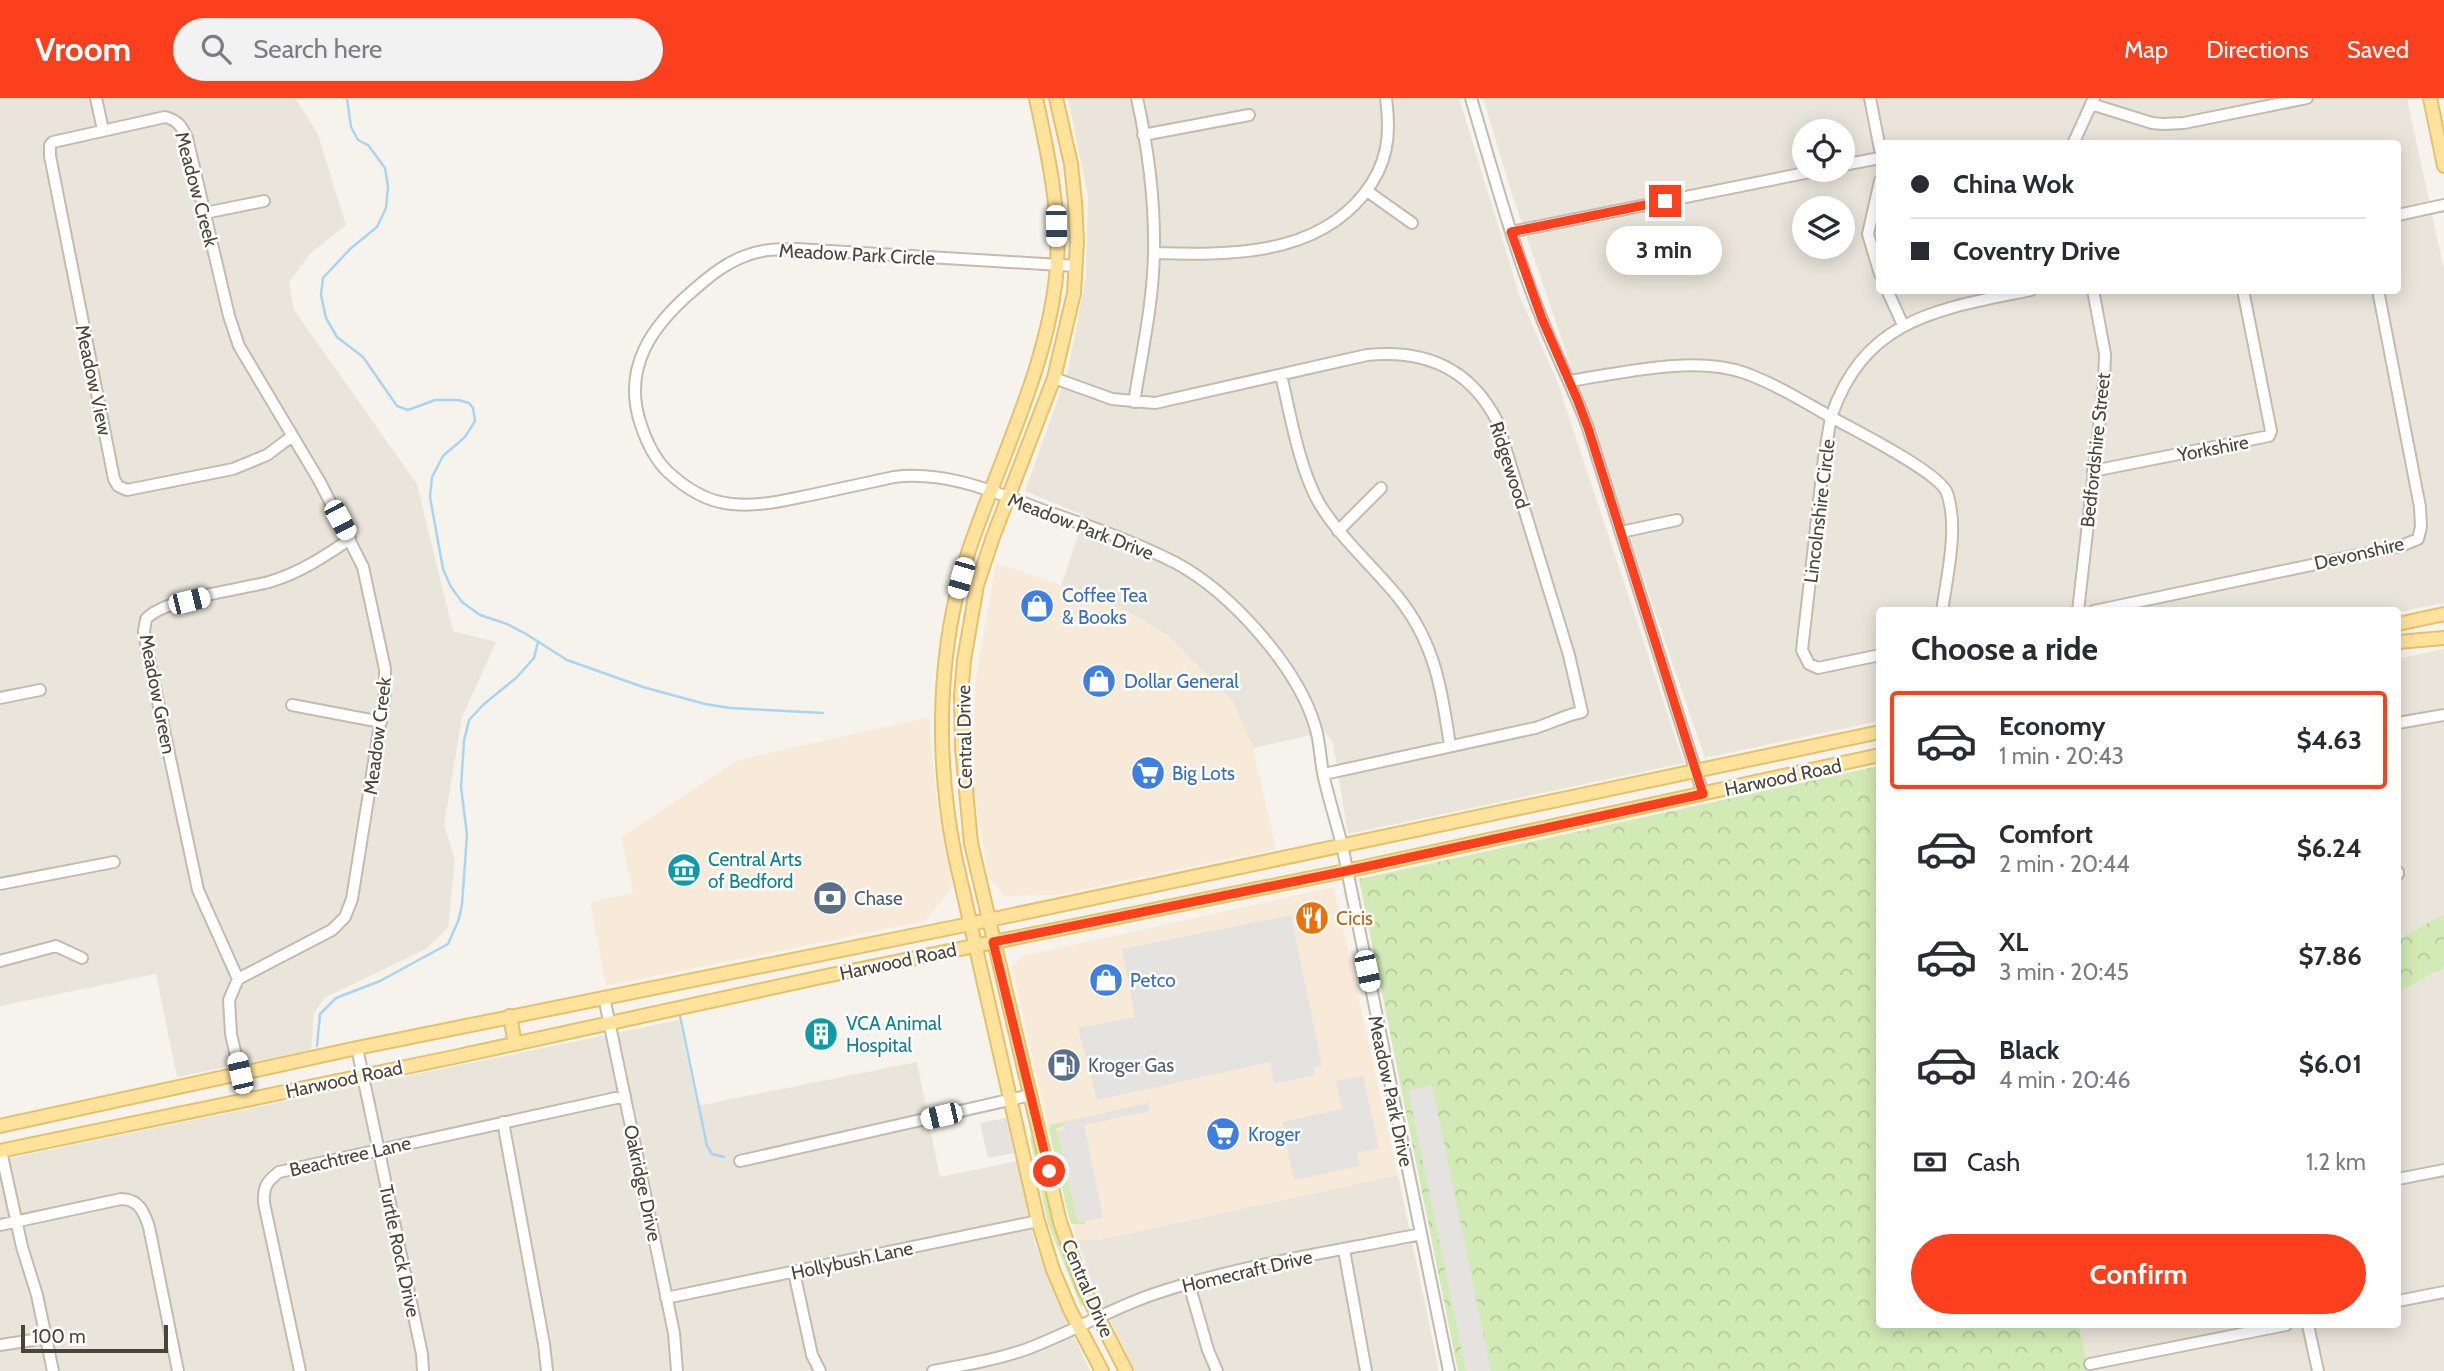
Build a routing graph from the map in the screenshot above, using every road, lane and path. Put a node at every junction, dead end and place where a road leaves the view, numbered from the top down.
1 (96, 98) edge
2 (1036, 98) edge
3 (1056, 98) edge
4 (1137, 98) edge
5 (1385, 98) edge
6 (1471, 98) edge
7 (1870, 98) edge
8 (2307, 98) edge
9 (2430, 98) edge
10 (2093, 101) edge
11 (1250, 115) dead end
12 (103, 130) junction
13 (1143, 135) junction
14 (1878, 140) edge
15 (2075, 140) edge
16 (1876, 159) edge
17 (1855, 163) edge
18 (2444, 166) edge
19 (1792, 176) edge
20 (1367, 191) junction
21 (1876, 199) edge
22 (264, 201) dead end
23 (2444, 205) edge
24 (205, 213) junction
25 (2401, 214) edge
26 (1412, 223) dead end
27 (1511, 232) junction
28 (1154, 253) junction
29 (1057, 265) junction
30 (1076, 266) junction
31 (1876, 266) edge
32 (1889, 294) edge
33 (2012, 294) edge
34 (2094, 294) edge
35 (2244, 294) edge
36 (2379, 294) edge
37 (1903, 325) junction
38 (1281, 375) junction
39 (1054, 379) junction
40 (1569, 381) junction
41 (1135, 402) junction
42 (1831, 417) junction
43 (291, 437) junction
44 (2093, 471) junction
45 (1381, 488) dead end
46 (991, 491) junction
47 (1008, 498) junction
48 (1676, 520) dead end
49 (1338, 531) junction
50 (1621, 532) junction
51 (350, 539) junction
52 (1942, 607) edge
53 (2078, 607) edge
54 (2114, 607) edge
55 (954, 608) junction
56 (973, 612) junction
57 (2444, 614) edge
58 (2401, 623) edge
59 (2444, 638) edge
60 (2401, 642) edge
61 (1876, 656) edge
62 (40, 690) dead end
63 (0, 698) edge
64 (292, 705) dead end
65 (2444, 715) edge
66 (381, 722) junction
67 (2401, 722) edge
68 (1876, 733) edge
69 (1450, 746) junction
70 (1876, 756) edge
71 (963, 768) junction
72 (944, 769) junction
73 (1695, 771) junction
74 (1324, 774) junction
75 (1703, 794) junction
76 (1342, 845) junction
77 (114, 862) dead end
78 (1346, 871) junction
79 (1171, 882) junction
80 (0, 884) edge
81 (1177, 905) junction
82 (987, 920) junction
83 (970, 924) junction
84 (993, 942) junction
85 (974, 945) junction
86 (82, 958) dead end
87 (0, 961) edge
88 (779, 962) junction
89 (239, 979) junction
90 (785, 985) junction
91 (604, 997) junction
92 (510, 1016) junction
93 (610, 1024) junction
94 (515, 1044) junction
95 (357, 1048) junction
96 (240, 1073) junction
97 (363, 1075) junction
98 (1031, 1095) junction
99 (625, 1096) junction
100 (246, 1099) junction
101 (1010, 1100) junction
102 (503, 1122) junction
103 (0, 1126) edge
104 (0, 1146) edge
105 (379, 1149) junction
106 (0, 1151) edge
107 (740, 1161) dead end
108 (2444, 1170) edge
109 (2401, 1178) edge
110 (16, 1221) junction
111 (1038, 1221) junction
112 (0, 1225) edge
113 (1421, 1234) junction
114 (1344, 1250) junction
115 (794, 1272) junction
116 (1189, 1284) junction
117 (2444, 1292) edge
118 (666, 1298) junction
119 (2401, 1300) edge
120 (1098, 1316) junction
121 (1078, 1325) junction
122 (2271, 1328) edge
123 (2309, 1328) edge
124 (46, 1338) junction
125 (0, 1345) edge
126 (2090, 1364) dead end
127 (53, 1371) edge
128 (178, 1371) edge
129 (300, 1371) edge
130 (423, 1371) edge
131 (547, 1371) edge
132 (677, 1371) edge
133 (820, 1371) edge
134 (933, 1371) edge
135 (1102, 1371) edge
136 (1126, 1371) edge
137 (1217, 1371) edge
138 (1366, 1371) edge
139 (1449, 1371) edge
140 (2318, 1371) edge

1 - 12 street
2 - 29 main road, Central Drive
3 - 30 main road, Central Drive
4 - 13 street
5 - 20 street
6 - 27 street
7 - 14 street
8 - 10 street
9 - 18 main road
10 - 15 street
11 - 13 street
12 - 24 street, Meadow Creek
12 - 43 street, Meadow View
13 - 28 street
16 - 17 street
19 - 27 street
20 - 26 street
20 - 28 street
21 - 31 street
22 - 24 street
23 - 25 street
24 - 43 street, Meadow Creek
27 - 40 street
28 - 41 street
29 - 30 street, Meadow Park Circle
29 - 46 main road, Central Drive
29 - 46 street, Meadow Park Circle
30 - 39 main road, Central Drive
32 - 37 street
33 - 37 street
34 - 44 street, Bedfordshire Street
35 - 44 street, Yorkshire
36 - 54 street, Devonshire
37 - 42 street
38 - 41 street, Ridgewood
38 - 49 street
38 - 69 street, Ridgewood
39 - 41 street, Ridgewood
39 - 47 main road, Central Drive
40 - 42 street
40 - 50 street
42 - 52 street, Lincolnshire Circle
42 - 61 street, Lincolnshire Circle
43 - 51 street, Meadow Creek
44 - 53 street, Bedfordshire Street
45 - 49 street
46 - 47 street, Meadow Park Drive
46 - 55 main road, Central Drive
47 - 56 main road, Central Drive
47 - 74 street, Meadow Park Drive
48 - 50 street
49 - 69 street
50 - 73 street
51 - 66 street, Meadow Creek
51 - 89 street, Meadow Green
55 - 56 main road
55 - 72 main road, Central Drive
56 - 71 main road, Central Drive
57 - 58 main road
59 - 60 main road
62 - 63 street
64 - 66 street
65 - 67 street
66 - 89 street, Meadow Creek
68 - 73 main road, Harwood Road
69 - 74 street, Ridgewood
70 - 75 main road, Harwood Road
71 - 72 main road
71 - 82 main road, Central Drive
72 - 83 main road, Central Drive
73 - 75 street
73 - 76 main road, Harwood Road
74 - 76 street, Meadow Park Drive
75 - 78 main road, Harwood Road
76 - 78 street, Meadow Park Drive
76 - 79 main road, Harwood Road
77 - 80 street
78 - 81 main road, Harwood Road
78 - 113 street, Meadow Park Drive
79 - 81 main road
79 - 82 main road, Harwood Road
81 - 84 main road, Harwood Road
82 - 83 main road, Harwood Road
82 - 84 main road, Central Drive
83 - 85 main road, Central Drive
83 - 88 main road, Harwood Road
84 - 85 main road, Harwood Road
84 - 98 main road, Central Drive
85 - 90 main road, Harwood Road
85 - 101 main road, Central Drive
86 - 87 street
88 - 90 main road
88 - 91 main road, Harwood Road
89 - 96 street
90 - 93 main road, Harwood Road
91 - 92 main road, Harwood Road
91 - 93 street, Oakridge Drive
92 - 94 main road
92 - 95 main road, Harwood Road
93 - 94 main road, Harwood Road
93 - 99 street, Oakridge Drive
94 - 97 main road, Harwood Road
95 - 96 main road, Harwood Road
95 - 97 street, Turtle Rock Drive
96 - 100 street
96 - 103 main road, Harwood Road
97 - 100 main road, Harwood Road
97 - 105 street, Turtle Rock Drive
98 - 101 street
98 - 120 main road, Central Drive
99 - 102 street, Beachtree Lane
99 - 118 street, Oakridge Drive
100 - 106 main road, Harwood Road
101 - 107 street
101 - 111 main road, Central Drive
102 - 105 street, Beachtree Lane
102 - 131 street
104 - 106 main road
105 - 129 street, Beachtree Lane
105 - 130 street, Turtle Rock Drive
106 - 110 street
108 - 109 street
110 - 112 street
110 - 124 street
110 - 128 street
111 - 115 street, Hollybush Lane
111 - 121 main road, Central Drive
113 - 114 street, Homecraft Drive
113 - 139 street, Meadow Park Drive
114 - 116 street, Homecraft Drive
114 - 138 street
115 - 118 street, Hollybush Lane
115 - 133 street
116 - 120 street, Homecraft Drive
116 - 137 street
117 - 119 street
118 - 132 street, Oakridge Drive
120 - 121 street, Homecraft Drive
120 - 136 main road, Central Drive
121 - 134 street, Homecraft Drive
121 - 135 main road, Central Drive
122 - 126 street
123 - 140 street
124 - 125 street
124 - 127 street

